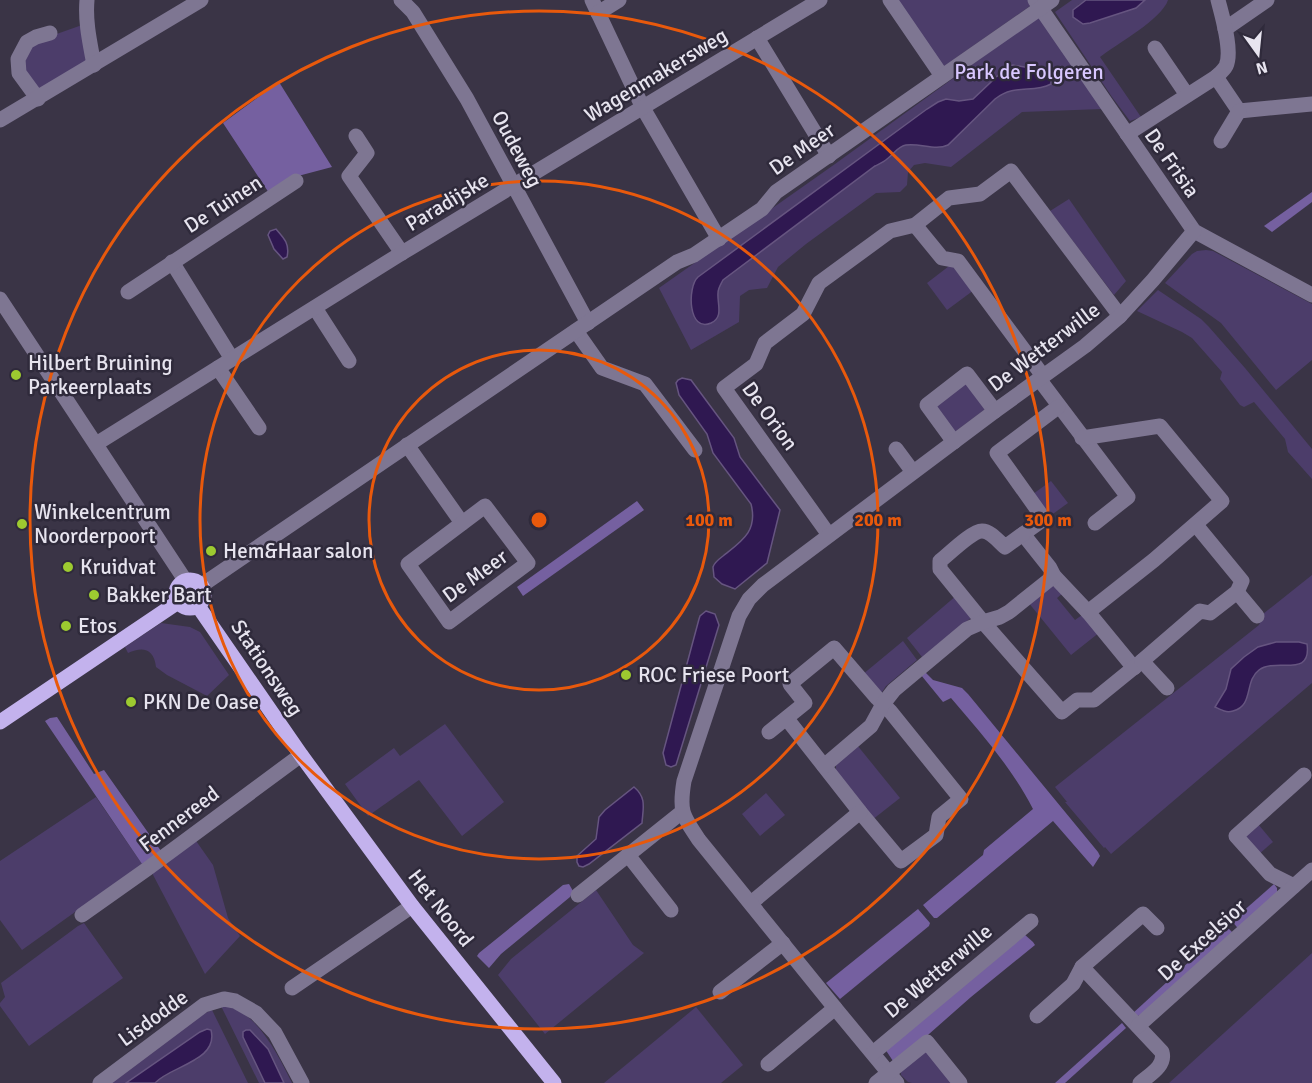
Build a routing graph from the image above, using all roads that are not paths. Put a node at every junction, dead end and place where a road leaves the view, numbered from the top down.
1 (87, 0) edge
2 (201, 0) edge
3 (401, 0) edge
4 (619, 0) edge
5 (820, 0) edge
6 (890, 0) edge
7 (1218, 0) edge
8 (1267, 0) edge
9 (1042, 3) edge
10 (595, 7) edge
11 (1225, 29) junction
12 (50, 33) dead end
13 (757, 38) junction
14 (1155, 48) dead end
15 (94, 65) junction
16 (942, 76) junction
17 (1216, 77) junction
18 (1187, 95) junction
19 (38, 99) junction
20 (1312, 104) edge
21 (643, 108) junction
22 (1239, 111) junction
23 (0, 120) edge
24 (1127, 134) junction
25 (356, 136) dead end
26 (1221, 141) dead end
27 (829, 156) junction
28 (296, 181) dead end
29 (514, 186) junction
30 (1039, 208) joint
31 (915, 225) junction
32 (1194, 231) junction
33 (719, 239) junction
34 (402, 253) junction
35 (172, 262) junction
36 (128, 292) dead end
37 (1311, 293) edge
38 (0, 299) edge
39 (315, 308) junction
40 (1120, 316) junction
41 (582, 327) junction
42 (232, 359) junction
43 (349, 361) dead end
44 (218, 368) junction
45 (1041, 378) junction
46 (1058, 407) junction
47 (994, 411) junction
48 (259, 429) dead end
49 (1082, 438) junction
50 (954, 442) junction
51 (96, 444) junction
52 (407, 445) junction
53 (896, 449) dead end
54 (695, 450) dead end
55 (913, 472) junction
56 (462, 523) junction
57 (1095, 523) dead end
58 (1196, 525) junction
59 (1023, 534) junction
60 (829, 535) junction
61 (1054, 576) junction
62 (185, 580) junction
63 (202, 585) junction
64 (1237, 592) junction
65 (178, 602) junction
66 (198, 606) junction
67 (1088, 612) junction
68 (1257, 616) dead end
69 (983, 622) junction
70 (1138, 664) junction
71 (1167, 688) dead end
72 (883, 704) junction
73 (787, 719) junction
74 (0, 723) edge
75 (769, 732) dead end
76 (301, 755) junction
77 (824, 766) junction
78 (1304, 775) dead end
79 (860, 812) junction
80 (682, 813) junction
81 (628, 855) junction
82 (1312, 870) edge
83 (1294, 886) junction
84 (578, 895) dead end
85 (751, 903) junction
86 (412, 906) junction
87 (671, 910) dead end
88 (82, 915) dead end
89 (1031, 921) dead end
90 (1156, 928) dead end
91 (783, 943) junction
92 (1082, 968) junction
93 (292, 988) dead end
94 (720, 992) dead end
95 (835, 1008) junction
96 (1037, 1016) dead end
97 (1138, 1026) junction
98 (873, 1053) junction
99 (768, 1064) dead end
100 (893, 1078) edge
101 (100, 1083) edge
102 (302, 1083) edge
103 (554, 1083) edge
104 (876, 1083) edge
105 (960, 1083) edge
106 (1140, 1083) edge

1 - 15 street
2 - 15 street
3 - 29 street, Oudeweg
4 - 10 street
5 - 13 street, Wagenmakersweg
6 - 16 street
7 - 11 street
8 - 11 street
9 - 16 street, De Meer
9 - 24 street, De Frisia
10 - 21 street
11 - 17 street
12 - 19 street
13 - 21 street, Wagenmakersweg
13 - 27 street
14 - 18 street
15 - 19 street
16 - 27 street, De Meer
17 - 18 street
17 - 22 street
18 - 24 street
19 - 23 street
20 - 22 street
21 - 29 street, Wagenmakersweg
21 - 33 street
22 - 26 street
24 - 32 street, De Frisia
25 - 34 street, Paradijske
27 - 33 street, De Meer
28 - 35 street, De Tuinen
29 - 34 street, Paradijske
29 - 41 street, Oudeweg
30 - 31 street, De Orion
30 - 40 street, De Wetterwille
31 - 45 street
31 - 60 street, De Orion
32 - 37 street, De Frisia
32 - 40 street, De Wetterwille
33 - 41 street, De Meer
34 - 39 street, Paradijske
35 - 36 street, De Tuinen
35 - 42 street
38 - 51 street
39 - 42 street, Paradijske
39 - 43 street
40 - 45 street, De Wetterwille
41 - 52 street, De Meer
41 - 54 street
42 - 44 street, Paradijske
44 - 48 street
44 - 51 street, Paradijske
45 - 46 street
45 - 47 street, De Wetterwille
46 - 49 street
46 - 59 street
47 - 50 street, De Wetterwille
47 - 50 street, De Wetterwille
49 - 57 street
49 - 58 street
50 - 55 street, De Wetterwille
51 - 62 street
52 - 56 street
52 - 63 street, De Meer
53 - 55 street
55 - 60 street, De Wetterwille
56 - 56 street, De Meer
58 - 64 street
58 - 67 street
59 - 61 street
59 - 69 street
60 - 80 street, De Wetterwille
61 - 67 street
61 - 69 street
62 - 63 main road
62 - 65 main road
63 - 66 main road
64 - 68 street
64 - 70 street
65 - 66 main road
65 - 74 main road
66 - 76 main road, Stationsweg
67 - 70 street
69 - 70 street
69 - 72 street
70 - 71 street
72 - 73 street
72 - 77 street
72 - 79 street
73 - 75 street
73 - 77 street
76 - 86 main road, Het Noord
76 - 88 street, Fennereed
77 - 79 street
78 - 83 street
79 - 85 street
80 - 81 street
80 - 85 street
81 - 84 street
81 - 87 street
82 - 83 street, De Excelsior
83 - 97 street, De Excelsior
85 - 91 street
86 - 93 street
86 - 103 main road, Het Noord
89 - 98 street, De Wetterwille
90 - 92 street, De Excelsior
91 - 94 street
91 - 95 street
92 - 96 street, De Excelsior
92 - 97 street
95 - 98 street
95 - 99 street
97 - 106 street
98 - 100 street
100 - 104 street
100 - 105 street
101 - 102 street, Lisdodde

